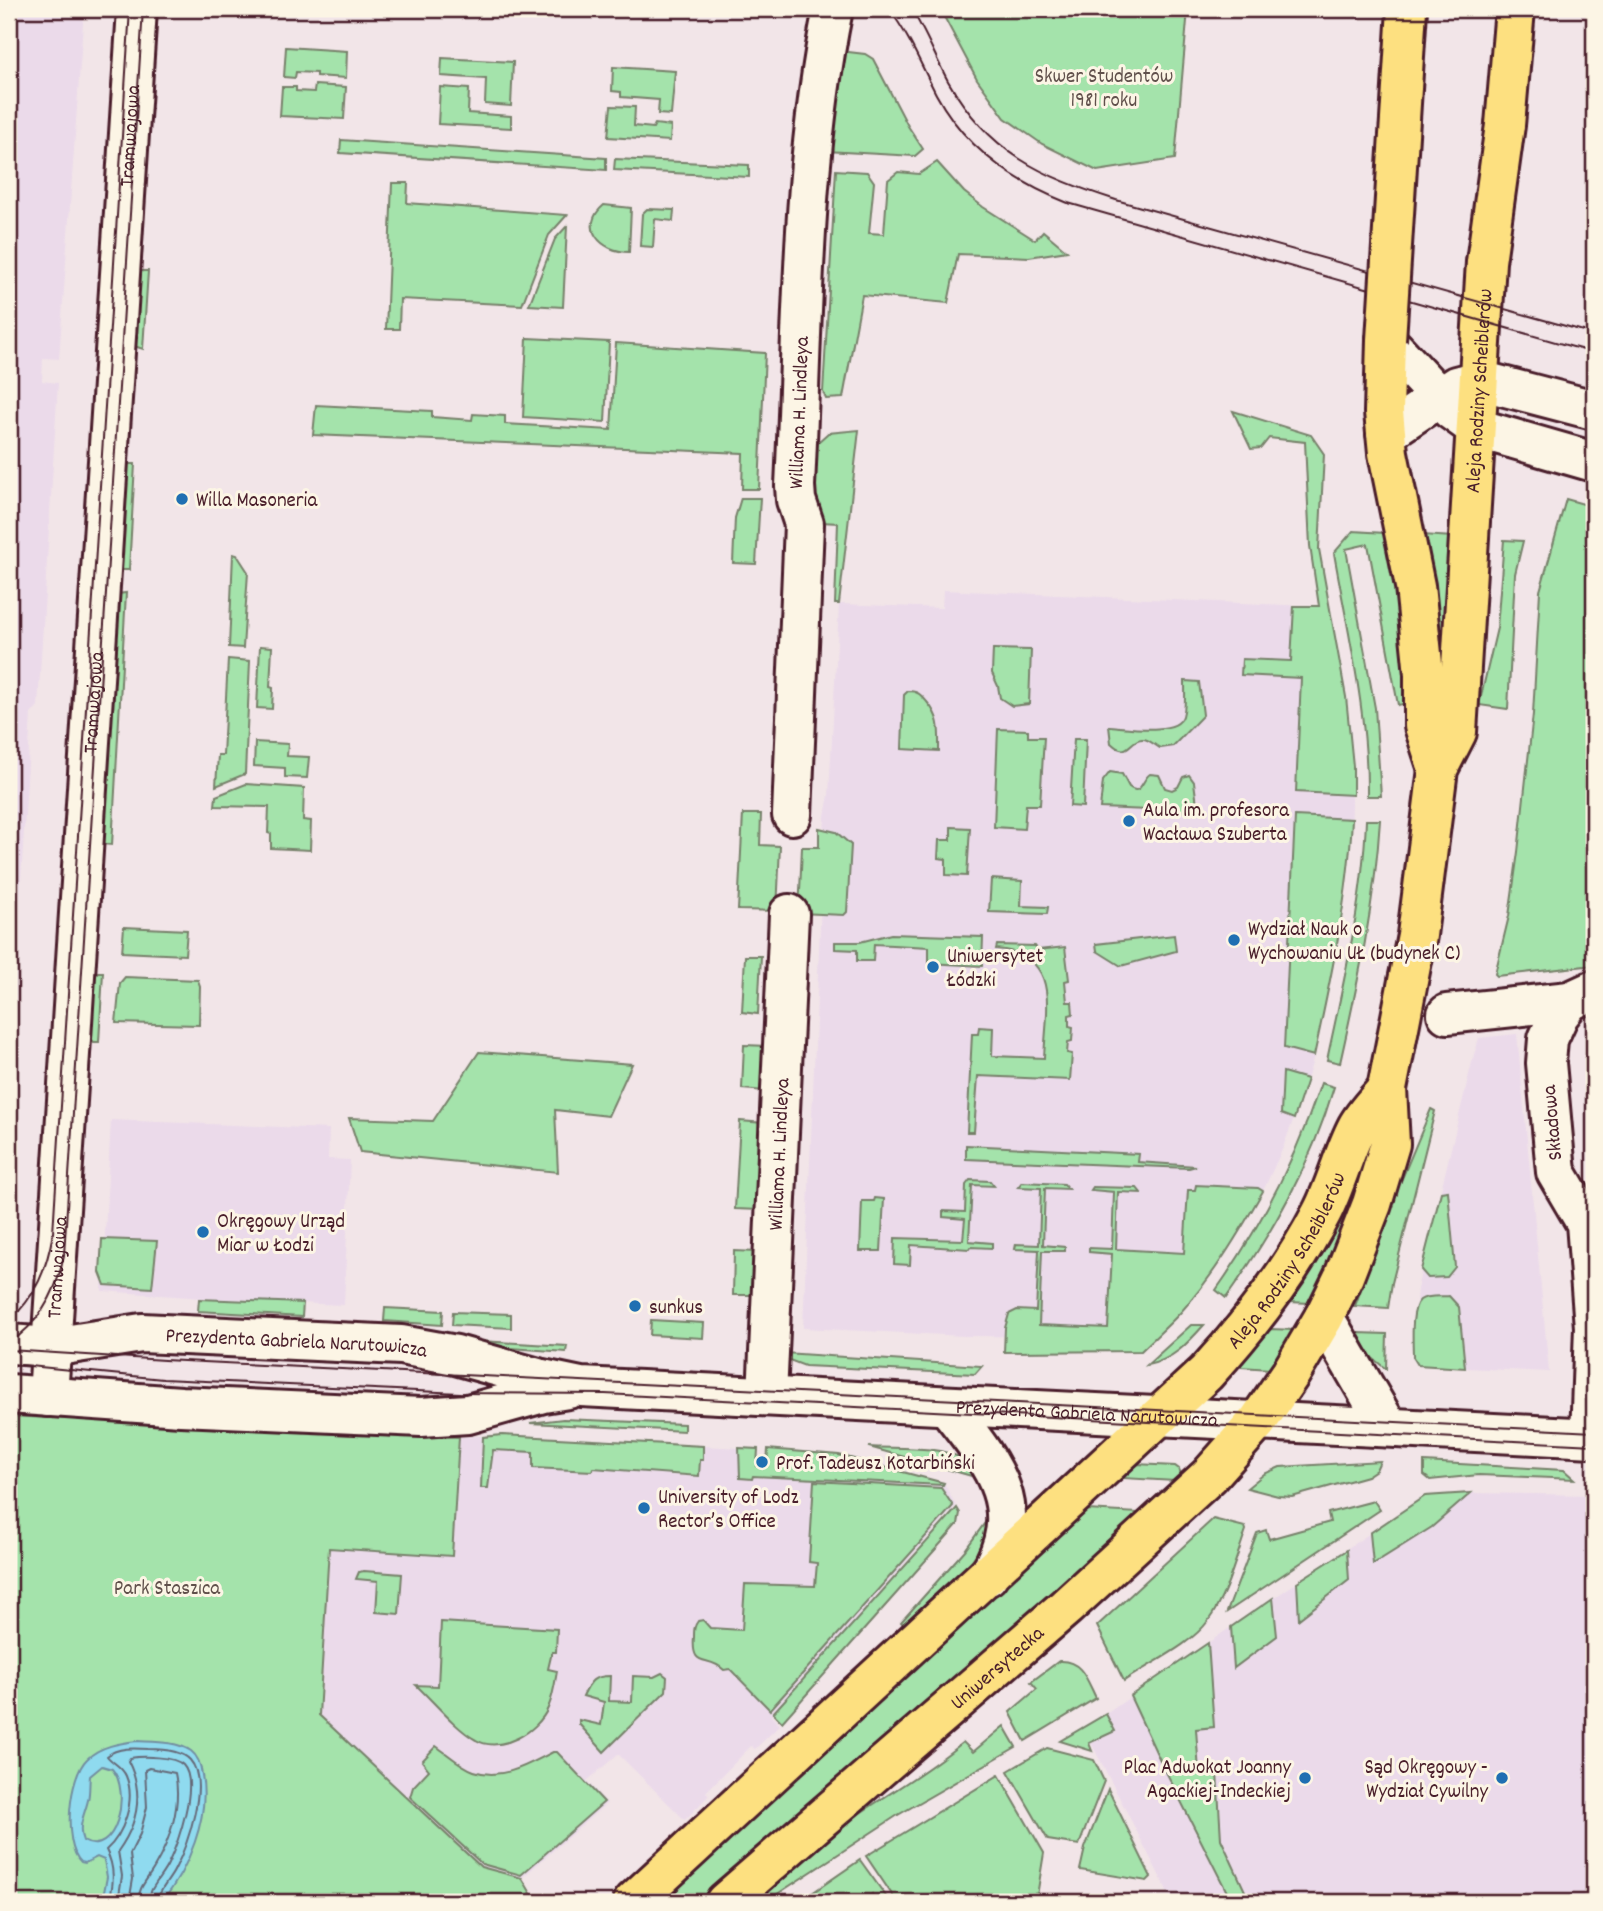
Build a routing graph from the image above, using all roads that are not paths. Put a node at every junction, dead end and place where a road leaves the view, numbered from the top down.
1 (137, 9) edge
2 (833, 9) edge
3 (1407, 9) edge
4 (1515, 9) edge
5 (1386, 340) junction
6 (1479, 380) junction
7 (1437, 397) junction
8 (1577, 405) edge
9 (1385, 433) junction
10 (1475, 442) junction
11 (1594, 462) edge
12 (1438, 769) junction
13 (792, 815) dead end
14 (789, 914) dead end
15 (1582, 995) edge
16 (1447, 1014) dead end
17 (1387, 1089) junction
18 (1324, 1317) junction
19 (9, 1344) edge
20 (51, 1347) junction
21 (581, 1387) junction
22 (9, 1394) edge
23 (767, 1396) junction
24 (48, 1397) junction
25 (947, 1406) junction
26 (1161, 1415) junction
27 (1258, 1421) junction
28 (1388, 1427) junction
29 (1592, 1438) edge
30 (988, 1576) junction
31 (633, 1902) edge
32 (725, 1902) edge

1 - 20 street, Tramwajowa
2 - 13 street, Williama H. Lindleya
3 - 5 main road, Aleja Rodziny Scheiblerów, bridge
4 - 6 main road, Aleja Rodziny Scheiblerów, bridge
5 - 7 street, Aleja Rodziny Scheiblerów
5 - 9 main road, Aleja Rodziny Scheiblerów
6 - 7 street
6 - 8 street
6 - 10 main road, Aleja Rodziny Scheiblerów
7 - 9 street, Aleja Rodziny Scheiblerów
7 - 10 street
9 - 12 main road, Aleja Rodziny Scheiblerów
10 - 11 street
10 - 12 main road, Aleja Rodziny Scheiblerów
12 - 17 main road, Aleja Rodziny Scheiblerów
14 - 23 street, Williama H. Lindleya
15 - 16 street
15 - 29 street, Składowa
17 - 18 main road, Aleja Rodziny Scheiblerów
17 - 26 main road, Aleja Rodziny Scheiblerów
18 - 27 main road, Aleja Rodziny Scheiblerów
18 - 28 street
19 - 20 street, Prezydenta Gabriela Narutowicza
20 - 21 street, Prezydenta Gabriela Narutowicza
20 - 24 street, Tramwajowa
21 - 23 street, Prezydenta Gabriela Narutowicza
21 - 24 street, Prezydenta Gabriela Narutowicza
22 - 24 street, Prezydenta Gabriela Narutowicza
23 - 25 street, Prezydenta Gabriela Narutowicza
25 - 26 street, Prezydenta Gabriela Narutowicza
25 - 30 street
26 - 27 street, Prezydenta Gabriela Narutowicza
26 - 30 main road
27 - 28 street, Prezydenta Gabriela Narutowicza
27 - 32 main road, Uniwersytecka
28 - 29 street, Prezydenta Gabriela Narutowicza
30 - 31 main road

